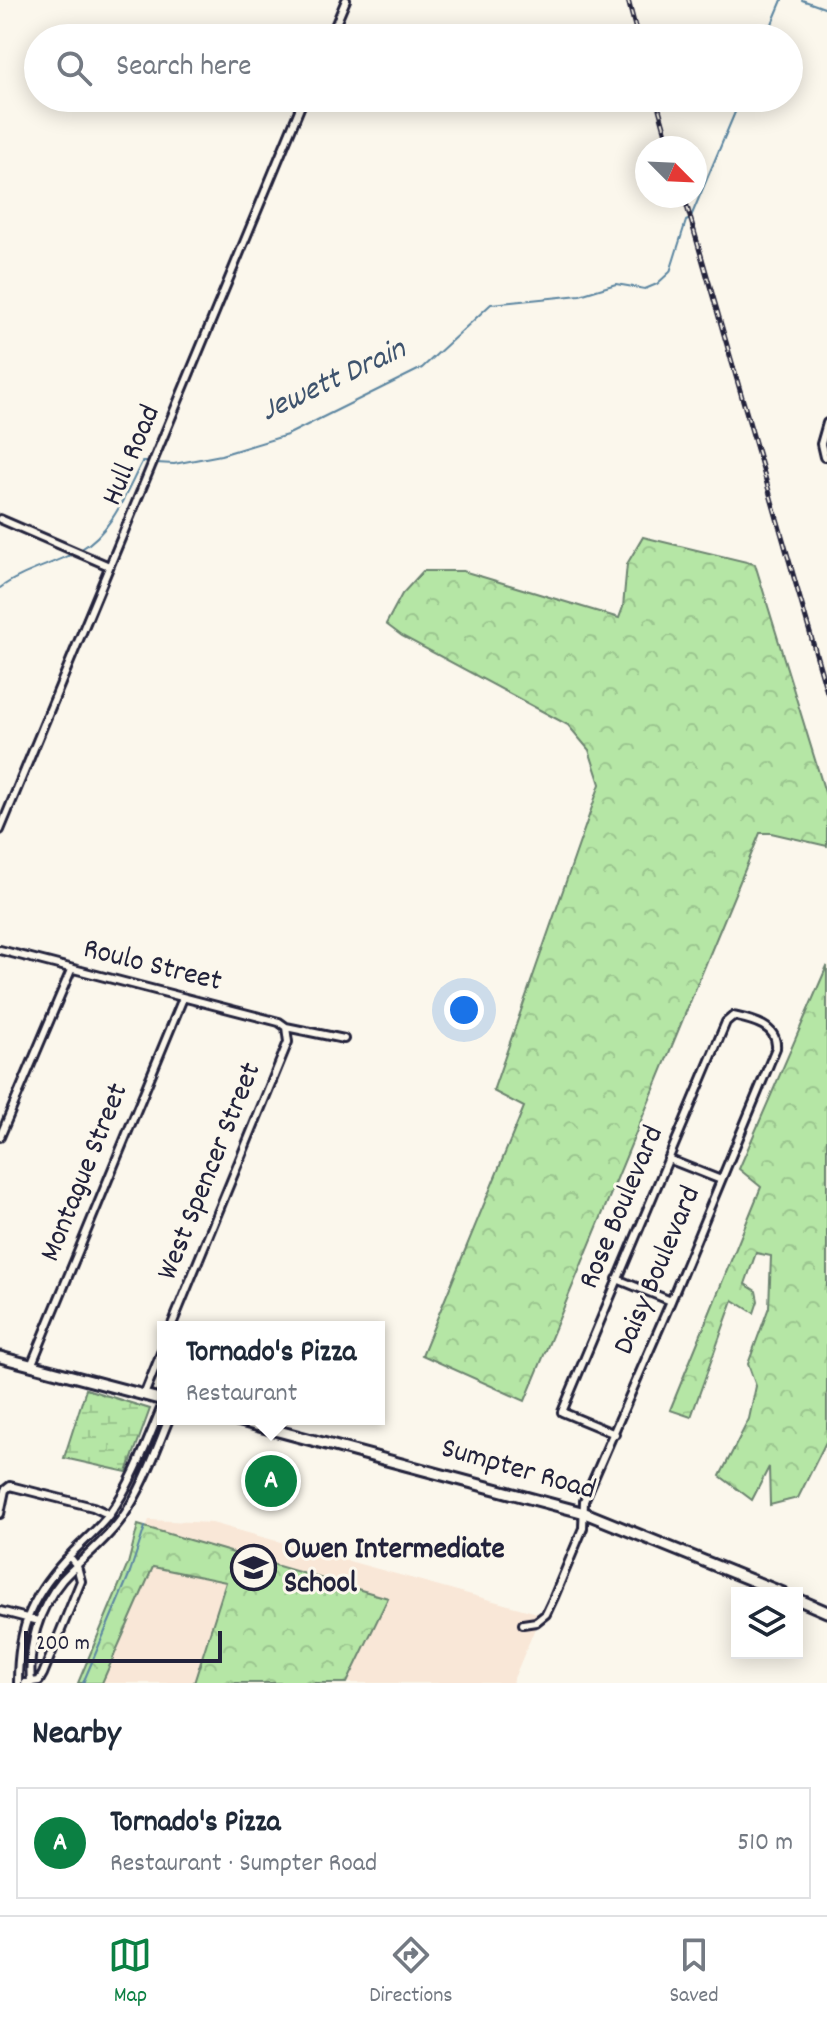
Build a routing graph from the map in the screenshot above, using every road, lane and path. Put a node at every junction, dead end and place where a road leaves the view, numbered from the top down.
1 (346, 0) edge
2 (336, 24) edge
3 (298, 112) edge
4 (827, 423) edge
5 (824, 457) dead end
6 (0, 519) edge
7 (109, 566) junction
8 (0, 830) edge
9 (0, 950) edge
10 (71, 970) junction
11 (183, 998) junction
12 (726, 1022) joint
13 (287, 1030) junction
14 (344, 1039) dead end
15 (0, 1137) edge
16 (668, 1159) junction
17 (721, 1180) junction
18 (617, 1279) junction
19 (671, 1301) junction
20 (173, 1321) edge
21 (0, 1357) edge
22 (157, 1363) edge
23 (31, 1366) junction
24 (144, 1395) junction
25 (157, 1400) edge
26 (157, 1417) edge
27 (166, 1425) edge
28 (255, 1425) edge
29 (615, 1434) junction
30 (585, 1513) junction
31 (0, 1514) edge
32 (109, 1515) junction
33 (119, 1522) junction
34 (69, 1556) junction
35 (77, 1566) junction
36 (768, 1587) edge
37 (803, 1602) edge
38 (0, 1611) edge
39 (827, 1612) edge
40 (26, 1617) junction
41 (38, 1621) junction
42 (523, 1624) dead end
43 (18, 1683) edge
44 (25, 1683) edge
45 (31, 1683) edge

1 - 2 street
3 - 7 street, Hull Road
4 - 5 street
6 - 7 street
7 - 8 street, Hull Road
9 - 10 street, Roulo Street
10 - 11 street, Roulo Street
10 - 15 street
11 - 13 street, Roulo Street
11 - 23 street, Montague Street
12 - 16 street, Rose Boulevard
12 - 17 street, Daisy Boulevard
13 - 14 street, Roulo Street
13 - 20 street, West Spencer Street
16 - 17 street
16 - 18 street, Rose Boulevard
17 - 19 street, Daisy Boulevard
18 - 19 street
18 - 29 street, Rose Boulevard
19 - 29 street, Daisy Boulevard
21 - 23 street
22 - 24 street
23 - 24 street
24 - 25 street
26 - 32 street
27 - 33 street
28 - 30 street, Sumpter Road
29 - 30 street, Daisy Boulevard
30 - 36 street, Sumpter Road
30 - 42 street, Daisy Boulevard
31 - 32 street
32 - 33 street
32 - 34 street
33 - 35 street
34 - 35 street
34 - 40 street
35 - 41 street
35 - 45 street
37 - 39 street
38 - 40 street
40 - 41 street
40 - 43 street
41 - 45 street
44 - 45 street

